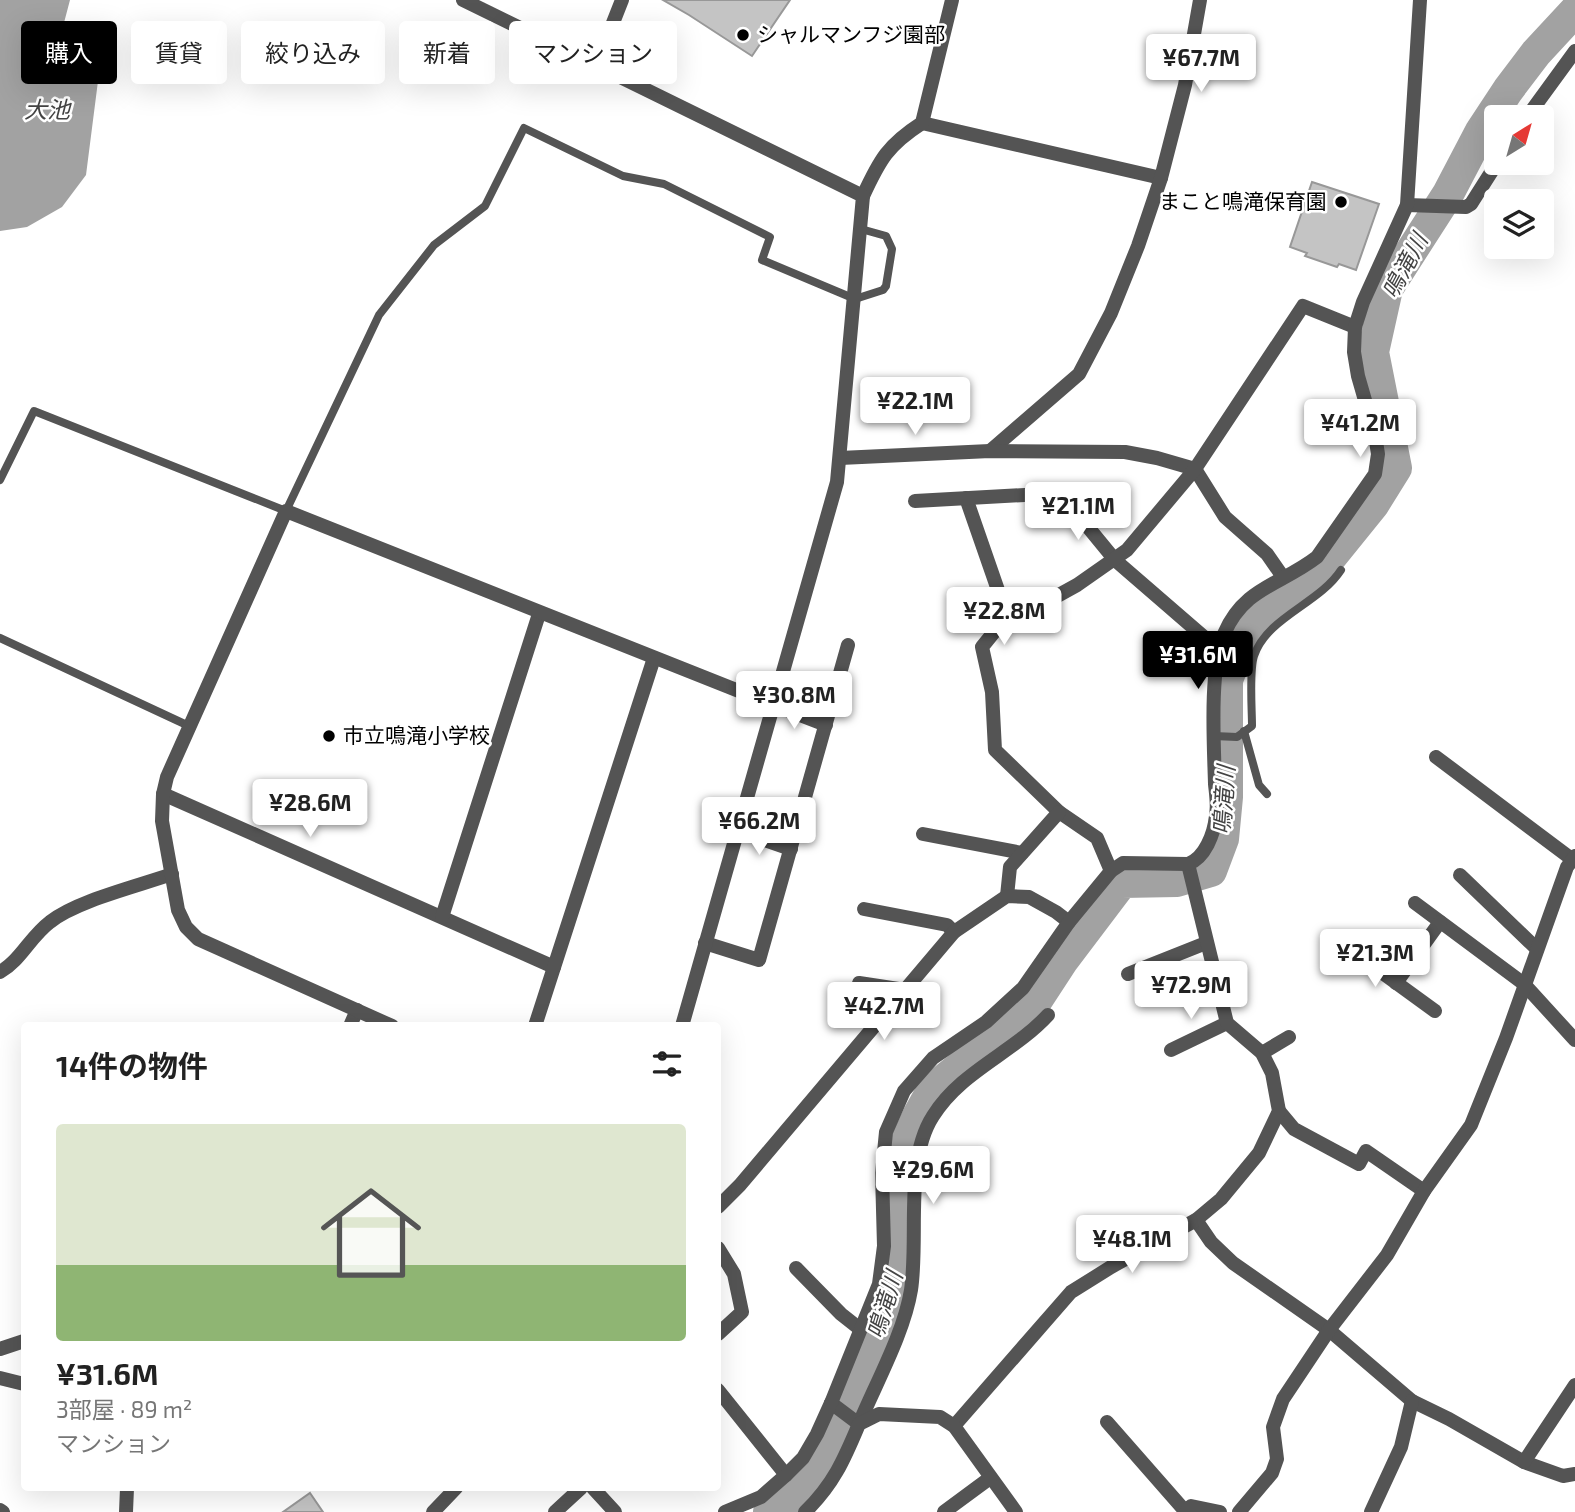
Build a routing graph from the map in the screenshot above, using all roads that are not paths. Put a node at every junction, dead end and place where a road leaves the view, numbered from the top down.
1 (463, 0) edge
2 (622, 0) edge
3 (952, 0) edge
4 (1200, 0) edge
5 (1420, 0) edge
6 (614, 21) edge
7 (509, 23) edge
8 (1575, 51) edge
9 (633, 84) edge
10 (1536, 105) edge
11 (922, 122) junction
12 (1489, 175) edge
13 (1161, 178) junction
14 (863, 196) junction
15 (1407, 205) junction
16 (862, 229) junction
17 (855, 299) junction
18 (1355, 327) junction
19 (990, 451) junction
20 (840, 458) junction
21 (1195, 469) junction
22 (0, 480) edge
23 (966, 498) junction
24 (915, 501) dead end
25 (286, 511) junction
26 (1115, 560) junction
27 (1342, 570) dead end
28 (1283, 577) junction
29 (539, 614) junction
30 (1007, 616) junction
31 (0, 638) edge
32 (849, 645) dead end
33 (1219, 650) junction
34 (654, 658) junction
35 (774, 705) junction
36 (826, 725) junction
37 (189, 726) junction
38 (1241, 734) junction
39 (1217, 736) junction
40 (1436, 757) dead end
41 (163, 794) junction
42 (1266, 794) dead end
43 (1059, 812) junction
44 (738, 831) junction
45 (923, 834) dead end
46 (791, 849) junction
47 (1022, 853) junction
48 (1574, 858) edge
49 (1189, 868) junction
50 (1111, 872) junction
51 (172, 874) junction
52 (1460, 875) dead end
53 (1007, 896) junction
54 (1415, 903) dead end
55 (864, 909) dead end
56 (442, 918) junction
57 (1069, 922) junction
58 (1440, 922) junction
59 (954, 932) junction
60 (1336, 939) dead end
61 (705, 943) junction
62 (1206, 943) junction
63 (1537, 949) junction
64 (554, 967) junction
65 (0, 972) edge
66 (1128, 974) dead end
67 (859, 983) dead end
68 (1396, 983) junction
69 (1524, 984) junction
70 (905, 990) junction
71 (357, 1010) junction
72 (1435, 1011) dead end
73 (1048, 1015) dead end
74 (352, 1022) edge
75 (383, 1022) edge
76 (536, 1022) edge
77 (683, 1022) edge
78 (1227, 1023) junction
79 (1289, 1037) dead end
80 (1575, 1040) edge
81 (1171, 1051) dead end
82 (1262, 1053) junction
83 (1279, 1111) junction
84 (1424, 1191) junction
85 (721, 1204) edge
86 (1196, 1220) junction
87 (721, 1253) edge
88 (796, 1268) dead end
89 (860, 1329) junction
90 (1329, 1330) junction
91 (721, 1331) edge
92 (21, 1342) edge
93 (0, 1349) edge
94 (0, 1378) edge
95 (21, 1383) edge
96 (1574, 1385) edge
97 (721, 1394) edge
98 (1412, 1401) junction
99 (834, 1406) junction
100 (857, 1422) junction
101 (1107, 1422) dead end
102 (954, 1426) junction
103 (1524, 1462) junction
104 (1575, 1474) edge
105 (786, 1475) junction
106 (990, 1478) junction
107 (127, 1491) edge
108 (453, 1491) edge
109 (578, 1491) edge
110 (596, 1491) edge
111 (127, 1512) edge
112 (433, 1512) edge
113 (555, 1512) edge
114 (615, 1512) edge
115 (725, 1512) edge
116 (804, 1512) edge
117 (944, 1512) edge
118 (1016, 1512) edge
119 (1186, 1512) edge
120 (1220, 1512) edge
121 (1239, 1512) edge
122 (1371, 1512) edge

1 - 7 street
2 - 6 street
3 - 11 street
4 - 13 street
5 - 15 street
8 - 10 street
9 - 14 street
11 - 13 street
11 - 14 street
12 - 15 street
13 - 19 street
14 - 16 street
15 - 18 street
16 - 17 street
16 - 17 lane
17 - 20 street
17 - 25 lane
18 - 21 street
18 - 28 street
19 - 20 street
19 - 21 street
20 - 35 street
21 - 26 street
21 - 28 street
22 - 25 lane
23 - 24 street
23 - 26 street
23 - 30 street
25 - 29 street
25 - 37 street
26 - 30 street
26 - 33 street
27 - 38 lane
28 - 33 street
29 - 34 street
29 - 56 street
30 - 43 street
31 - 37 lane
32 - 36 street
33 - 39 street
34 - 35 street
34 - 64 street
35 - 36 street
35 - 44 street
36 - 46 street
37 - 41 street
38 - 39 lane
38 - 42 lane
39 - 49 street
40 - 48 street
41 - 51 street
41 - 56 street
43 - 47 street
43 - 50 street
44 - 46 street
44 - 61 street
45 - 47 street
46 - 61 street
47 - 53 street
48 - 63 street
49 - 50 street
49 - 62 street
50 - 57 street
51 - 65 street
51 - 71 street
52 - 63 street
53 - 57 street
53 - 59 street
54 - 58 street
55 - 59 street
56 - 64 street
57 - 89 street
58 - 68 street
58 - 69 street
59 - 70 street
60 - 68 street
61 - 77 street
62 - 66 street
62 - 78 street
63 - 69 street
64 - 76 street
67 - 70 street
68 - 72 street
69 - 80 street
69 - 84 street
70 - 85 street
71 - 74 street
71 - 75 street
73 - 100 street
78 - 81 street
78 - 82 street
79 - 82 street
82 - 83 street
83 - 84 street
83 - 86 street
84 - 90 street
86 - 90 street
86 - 102 street
87 - 91 street
88 - 89 street
89 - 99 street
90 - 98 street
90 - 121 street
92 - 93 street
94 - 95 street
96 - 103 street
97 - 105 street
98 - 103 street
98 - 122 street
99 - 100 street
99 - 105 street
100 - 102 street
100 - 116 street
101 - 119 street
102 - 106 street
103 - 104 street
105 - 115 street
106 - 117 street
106 - 118 street
107 - 111 street
108 - 112 street
109 - 113 street
110 - 114 street
119 - 120 street

